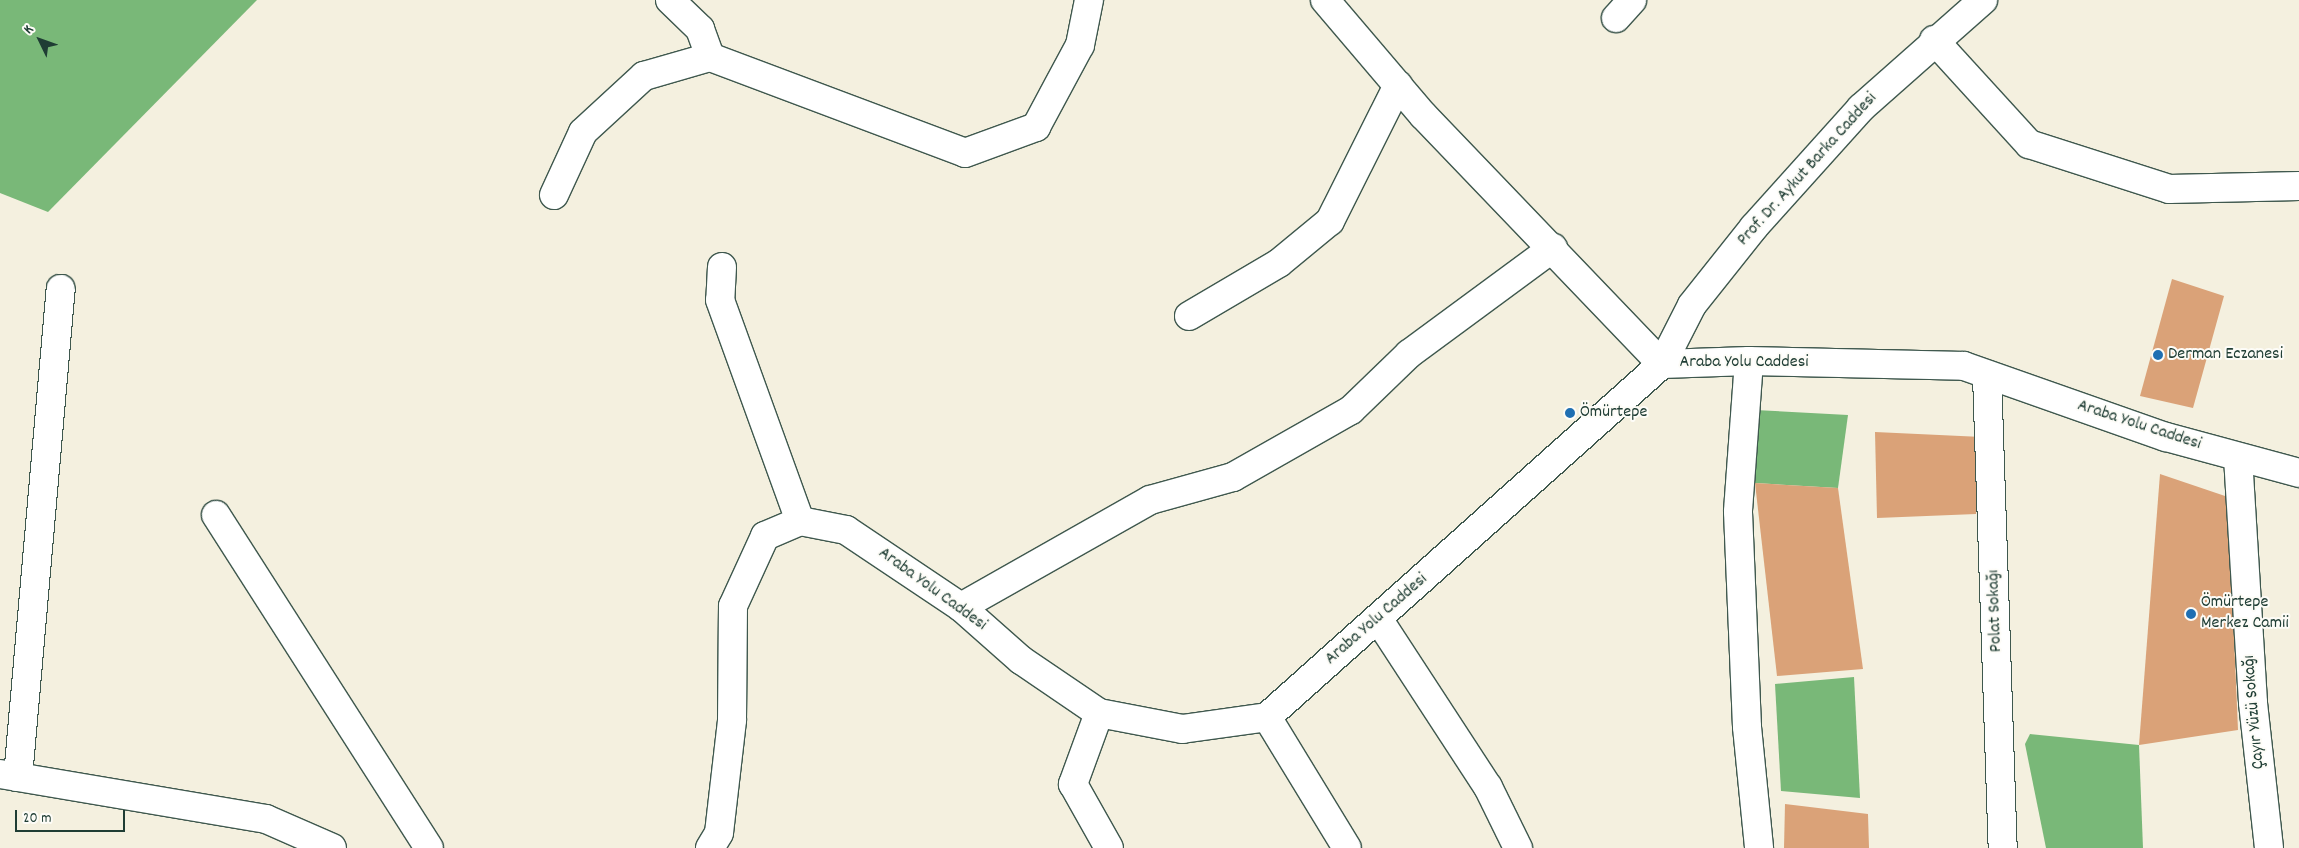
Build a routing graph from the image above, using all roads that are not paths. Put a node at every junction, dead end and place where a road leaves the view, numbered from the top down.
1 (670, 0) edge
2 (1089, 0) edge
3 (1325, 0) edge
4 (1983, 0) edge
5 (1934, 40) junction
6 (710, 58) junction
7 (1398, 85) junction
8 (2299, 186) edge
9 (554, 195) dead end
10 (1553, 248) junction
11 (722, 267) dead end
12 (60, 289) dead end
13 (1189, 316) dead end
14 (1749, 361) junction
15 (1662, 364) junction
16 (1987, 375) junction
17 (2238, 456) junction
18 (2299, 473) edge
19 (216, 515) dead end
20 (800, 521) junction
21 (961, 607) junction
22 (1379, 620) junction
23 (1100, 713) junction
24 (1267, 717) junction
25 (9, 776) edge
26 (332, 848) edge
27 (429, 848) edge
28 (710, 848) edge
29 (1109, 848) edge
30 (1347, 848) edge
31 (1518, 848) edge
32 (1759, 848) edge
33 (2003, 848) edge
34 (2269, 848) edge

1 - 6 street
2 - 6 street
3 - 7 street
4 - 5 street, Prof. Dr. Aykut Barka Caddesi
5 - 8 street
5 - 15 street, Prof. Dr. Aykut Barka Caddesi
6 - 9 street
7 - 10 street
7 - 13 street
10 - 15 street
10 - 21 street
11 - 20 street
12 - 25 street
14 - 15 street, Araba Yolu Caddesi
14 - 16 street, Araba Yolu Caddesi
14 - 32 street
15 - 22 street, Araba Yolu Caddesi
16 - 17 street, Araba Yolu Caddesi
16 - 33 street, Polat Sokağı
17 - 18 street, Araba Yolu Caddesi
17 - 34 street, Çayır Yüzü Sokağı
19 - 27 street
20 - 21 street, Araba Yolu Caddesi
20 - 28 street
21 - 23 street, Araba Yolu Caddesi
22 - 24 street, Araba Yolu Caddesi
22 - 31 street
23 - 24 street, Araba Yolu Caddesi
23 - 29 street
24 - 30 street
25 - 26 street

